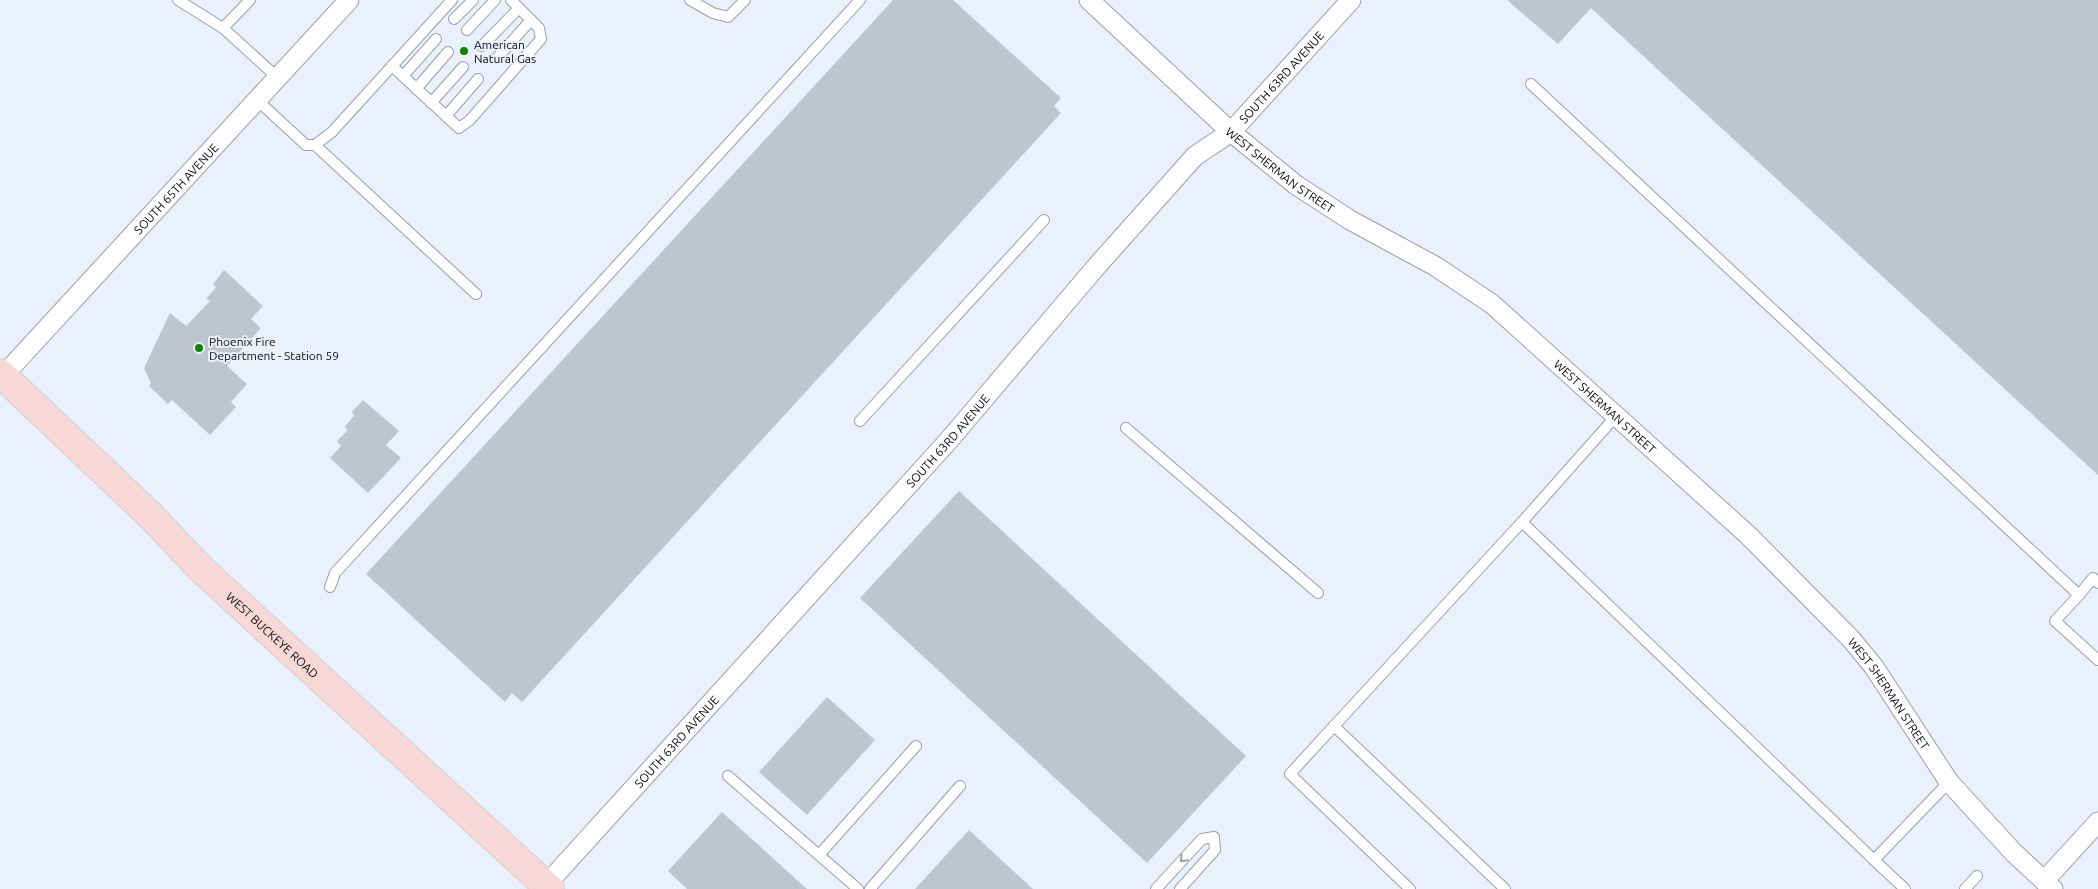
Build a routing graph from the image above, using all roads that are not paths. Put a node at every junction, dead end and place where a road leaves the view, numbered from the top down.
1 (178, 0) edge
2 (250, 0) edge
3 (349, 0) edge
4 (452, 0) edge
5 (473, 0) edge
6 (495, 0) edge
7 (511, 0) edge
8 (690, 0) edge
9 (745, 0) edge
10 (860, 0) edge
11 (1089, 0) edge
12 (1350, 0) edge
13 (519, 8) junction
14 (454, 19) dead end
15 (531, 20) junction
16 (224, 28) junction
17 (467, 30) dead end
18 (436, 39) dead end
19 (482, 46) dead end
20 (448, 52) dead end
21 (496, 59) dead end
22 (392, 66) junction
23 (463, 67) dead end
24 (403, 76) junction
25 (278, 78) junction
26 (478, 79) dead end
27 (1532, 84) dead end
28 (416, 89) junction
29 (257, 100) junction
30 (431, 103) junction
31 (446, 116) junction
32 (1231, 132) junction
33 (315, 145) junction
34 (1044, 220) dead end
35 (476, 294) dead end
36 (2, 374) edge
37 (1616, 416) junction
38 (860, 422) dead end
39 (1126, 428) dead end
40 (1522, 522) junction
41 (2098, 583) edge
42 (330, 587) dead end
43 (1318, 593) dead end
44 (2079, 594) junction
45 (2098, 660) edge
46 (1334, 726) junction
47 (916, 746) dead end
48 (728, 776) dead end
49 (1949, 782) junction
50 (960, 786) dead end
51 (2098, 822) edge
52 (819, 855) junction
53 (1874, 860) junction
54 (1977, 876) dead end
55 (2049, 885) edge
56 (548, 887) edge
57 (858, 889) edge
58 (870, 889) edge
59 (1156, 889) edge
60 (1180, 889) edge
61 (1410, 889) edge
62 (1505, 889) edge
63 (1905, 889) edge
64 (1965, 889) edge

1 - 16 lane
2 - 16 lane
3 - 25 street, SOUTH 65TH AVENUE
4 - 22 lane
5 - 14 lane
6 - 17 lane
7 - 13 lane
8 - 9 lane
10 - 42 lane
11 - 32 street, WEST SHERMAN STREET
12 - 32 street, SOUTH 63RD AVENUE
13 - 15 lane
13 - 19 lane
15 - 21 lane
15 - 31 lane
16 - 25 lane
18 - 24 lane
20 - 28 lane
22 - 24 lane
22 - 33 lane
23 - 30 lane
24 - 28 lane
25 - 29 street, SOUTH 65TH AVENUE
26 - 31 lane
27 - 44 lane
28 - 30 lane
29 - 33 lane
29 - 36 street, SOUTH 65TH AVENUE
30 - 31 lane
32 - 37 street, WEST SHERMAN STREET
32 - 56 street, SOUTH 63RD AVENUE
33 - 35 lane
34 - 38 lane
36 - 56 main road, WEST BUCKEYE ROAD
37 - 40 lane
37 - 49 street, WEST SHERMAN STREET
39 - 43 lane
40 - 46 lane
40 - 53 lane
41 - 44 lane
44 - 45 lane
46 - 61 lane
46 - 62 lane
47 - 52 lane
48 - 52 lane
49 - 53 lane
49 - 55 street, WEST SHERMAN STREET
50 - 58 lane
51 - 55 street
52 - 57 lane
53 - 63 lane
54 - 64 lane
60 -> 59 lane

